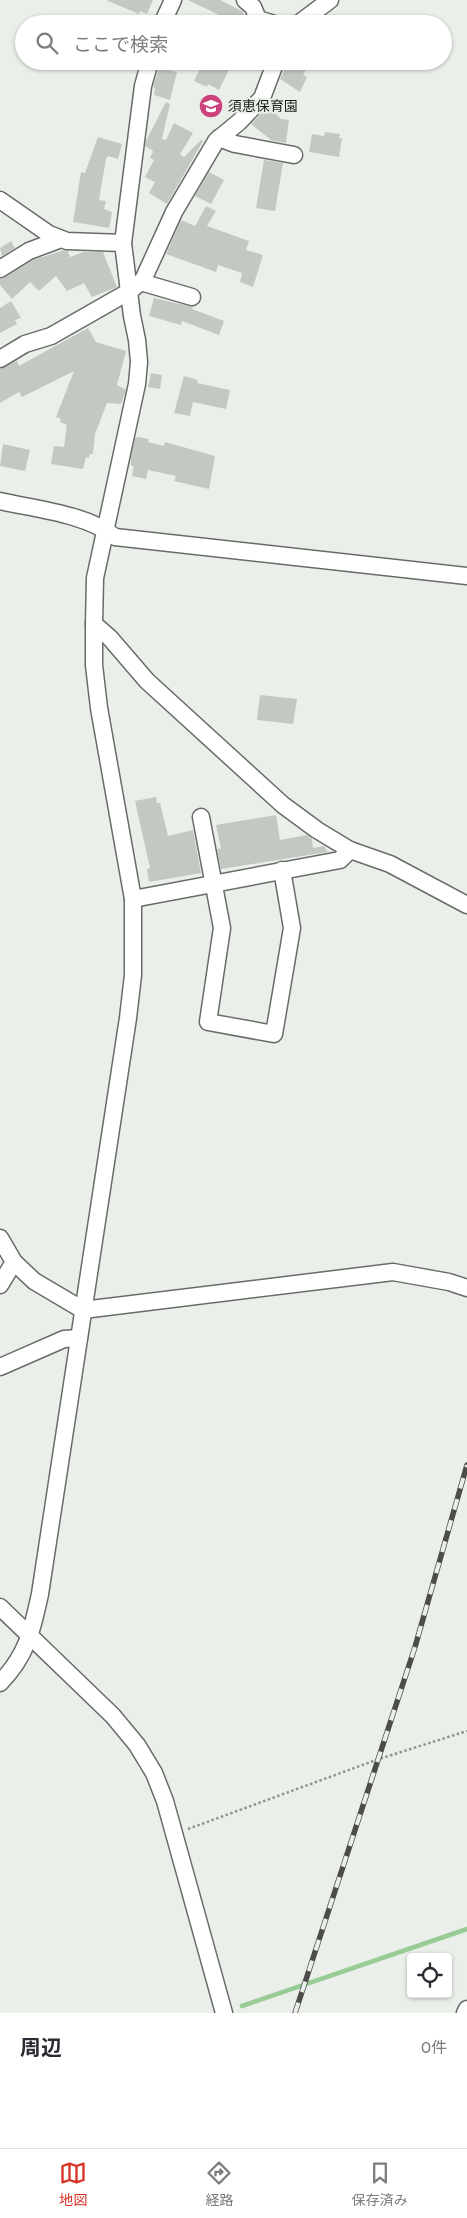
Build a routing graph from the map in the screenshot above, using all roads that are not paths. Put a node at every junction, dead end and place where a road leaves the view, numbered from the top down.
1 (173, 0) edge
2 (245, 0) edge
3 (330, 0) edge
4 (166, 15) edge
5 (256, 15) edge
6 (310, 15) edge
7 (148, 70) edge
8 (273, 70) edge
9 (219, 138) junction
10 (294, 155) dead end
11 (0, 200) edge
12 (61, 239) junction
13 (123, 243) junction
14 (0, 269) edge
15 (143, 280) junction
16 (130, 291) junction
17 (192, 297) dead end
18 (0, 359) edge
19 (0, 501) edge
20 (105, 529) junction
21 (467, 576) edge
22 (94, 624) junction
23 (201, 817) dead end
24 (350, 850) junction
25 (282, 870) junction
26 (214, 883) junction
27 (134, 899) junction
28 (467, 906) edge
29 (0, 1238) edge
30 (14, 1262) junction
31 (0, 1285) edge
32 (467, 1288) edge
33 (83, 1310) junction
34 (79, 1338) junction
35 (0, 1367) edge
36 (0, 1607) edge
37 (31, 1637) junction
38 (0, 1684) edge
39 (467, 2009) edge
40 (224, 2013) edge
41 (465, 2013) edge

1 - 4 street
2 - 5 street
3 - 6 street
7 - 13 street
8 - 9 street
9 - 10 street
9 - 15 street
11 - 12 street
12 - 13 street
12 - 14 street
13 - 16 street
15 - 16 street
15 - 17 street
16 - 18 street
16 - 20 street
19 - 20 street
20 - 21 street
20 - 22 street
22 - 24 street
22 - 27 street
23 - 26 street
24 - 25 street
24 - 28 street
25 - 26 street
25 - 26 street
26 - 27 street
27 - 33 street
29 - 30 street
30 - 31 street
30 - 33 street
32 - 33 street
33 - 34 street
34 - 35 street
34 - 37 street
36 - 37 street
37 - 38 street
37 - 40 street
39 - 41 street

